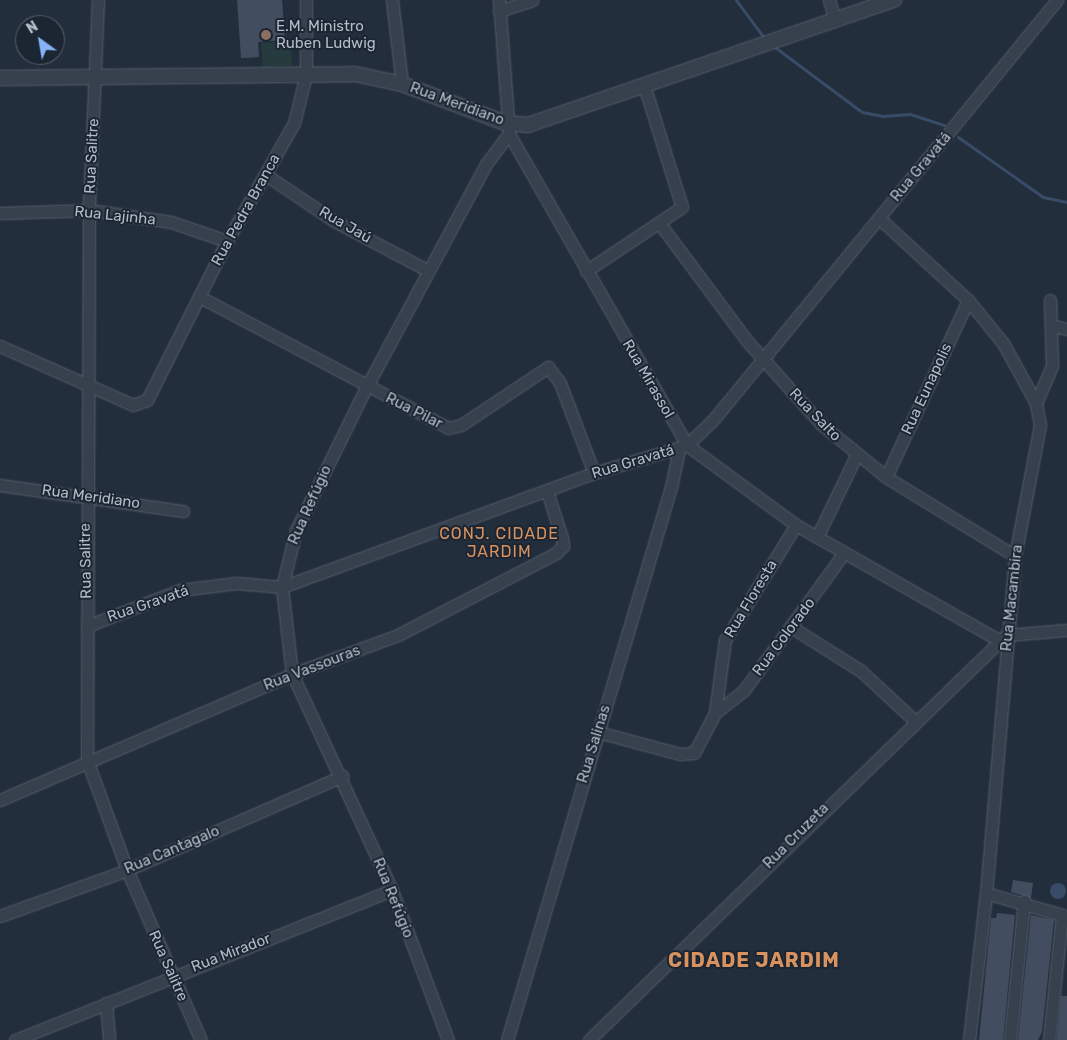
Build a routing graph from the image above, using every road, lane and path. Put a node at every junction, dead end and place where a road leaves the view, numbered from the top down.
1 (98, 0) edge
2 (306, 0) edge
3 (392, 0) edge
4 (532, 0) edge
5 (829, 0) edge
6 (894, 0) edge
7 (1057, 0) edge
8 (499, 6) edge
9 (835, 20) junction
10 (306, 75) junction
11 (97, 77) junction
12 (0, 78) edge
13 (402, 84) junction
14 (644, 85) junction
15 (507, 128) junction
16 (266, 175) junction
17 (89, 210) junction
18 (0, 213) edge
19 (879, 218) junction
20 (660, 224) junction
21 (227, 241) junction
22 (428, 270) junction
23 (586, 271) junction
24 (200, 297) junction
25 (968, 300) junction
26 (1050, 300) dead end
27 (1053, 326) junction
28 (1067, 329) edge
29 (0, 346) edge
30 (762, 358) junction
31 (367, 386) junction
32 (91, 387) junction
33 (1036, 403) junction
34 (683, 446) junction
35 (856, 456) junction
36 (594, 473) junction
37 (886, 477) junction
38 (0, 485) edge
39 (547, 491) junction
40 (85, 496) junction
41 (183, 511) dead end
42 (796, 525) junction
43 (817, 537) junction
44 (844, 553) junction
45 (1015, 556) junction
46 (282, 587) junction
47 (86, 626) junction
48 (793, 628) junction
49 (1067, 630) edge
50 (1003, 638) junction
51 (292, 674) junction
52 (715, 712) junction
53 (914, 720) junction
54 (598, 732) junction
55 (86, 760) junction
56 (342, 776) junction
57 (0, 800) edge
58 (127, 870) junction
59 (392, 890) junction
60 (986, 894) junction
61 (1024, 901) junction
62 (0, 916) edge
63 (171, 976) junction
64 (106, 1003) junction
65 (15, 1040) edge
66 (109, 1040) edge
67 (202, 1040) edge
68 (448, 1040) edge
69 (507, 1040) edge
70 (589, 1040) edge
71 (969, 1040) edge
72 (1010, 1040) edge
73 (1049, 1040) edge

1 - 11 street, Rua Salitre
2 - 10 street, Rua Pedra Branca
3 - 13 street
4 - 8 street
5 - 9 street
6 - 9 street, Rua Meridiano
7 - 19 street, Rua Gravatá
8 - 15 street, Rua Mirassol
9 - 14 street, Rua Meridiano
10 - 11 street, Rua Meridiano
10 - 13 street, Rua Meridiano
10 - 16 street, Rua Pedra Branca
11 - 12 street, Rua Meridiano
11 - 17 street, Rua Salitre
13 - 15 street, Rua Meridiano
14 - 15 street, Rua Meridiano
14 - 20 street
15 - 22 street, Rua Refúgio
15 - 23 street, Rua Mirassol
16 - 21 street, Rua Pedra Branca
16 - 22 street, Rua Jaú
17 - 18 street, Rua Lajinha
17 - 21 street, Rua Lajinha
17 - 32 street, Rua Salitre
19 - 25 street, Rua Macambira
19 - 30 street, Rua Gravatá
20 - 23 street
20 - 30 street, Rua Salto
21 - 24 street, Rua Pedra Branca
22 - 31 street, Rua Refúgio
23 - 34 street, Rua Mirassol
24 - 31 street, Rua Pilar
24 - 32 street, Rua Pedra Branca
25 - 33 street, Rua Macambira
25 - 37 street, Rua Eunapolis
26 - 27 street
27 - 28 street
27 - 33 street
29 - 32 street
30 - 34 street, Rua Gravatá
30 - 35 street, Rua Salto
31 - 36 street, Rua Pilar
31 - 46 street, Rua Refúgio
32 - 40 street, Rua Salitre
33 - 45 street, Rua Macambira
34 - 36 street, Rua Gravatá
34 - 42 street, Rua Mirassol
34 - 54 street, Rua Salinas
35 - 37 street, Rua Salto
35 - 43 street
36 - 39 street, Rua Gravatá
37 - 45 street, Rua Salto
38 - 40 street, Rua Meridiano
39 - 46 street, Rua Gravatá
39 - 51 street, Rua Vassouras
40 - 41 street, Rua Meridiano
40 - 47 street, Rua Salitre
42 - 43 street, Rua Mirassol
42 - 52 street, Rua Floresta
43 - 44 street, Rua Mirassol
44 - 48 street, Rua Colorado
44 - 50 street, Rua Mirassol
45 - 50 street, Rua Macambira
46 - 47 street, Rua Gravatá
46 - 51 street, Rua Refúgio
47 - 55 street, Rua Salitre
48 - 52 street, Rua Colorado
48 - 53 street
49 - 50 street
50 - 53 street, Rua Cruzeta
50 - 60 street, Rua Macambira
51 - 55 street, Rua Vassouras
51 - 56 street, Rua Refúgio
52 - 54 street, Rua Floresta
53 - 70 street, Rua Cruzeta
54 - 69 street, Rua Salinas
55 - 57 street, Rua Vassouras
55 - 58 street, Rua Salitre
56 - 58 street, Rua Cantagalo
56 - 59 street, Rua Refúgio
58 - 62 street, Rua Cantagalo
58 - 63 street, Rua Salitre
59 - 63 street, Rua Mirador
59 - 68 street, Rua Refúgio
60 - 61 street
60 - 71 street, Rua Macambira
61 - 72 street
61 - 73 street
63 - 64 street, Rua Mirador
63 - 67 street, Rua Salitre
64 - 65 street, Rua Mirador
64 - 66 street

